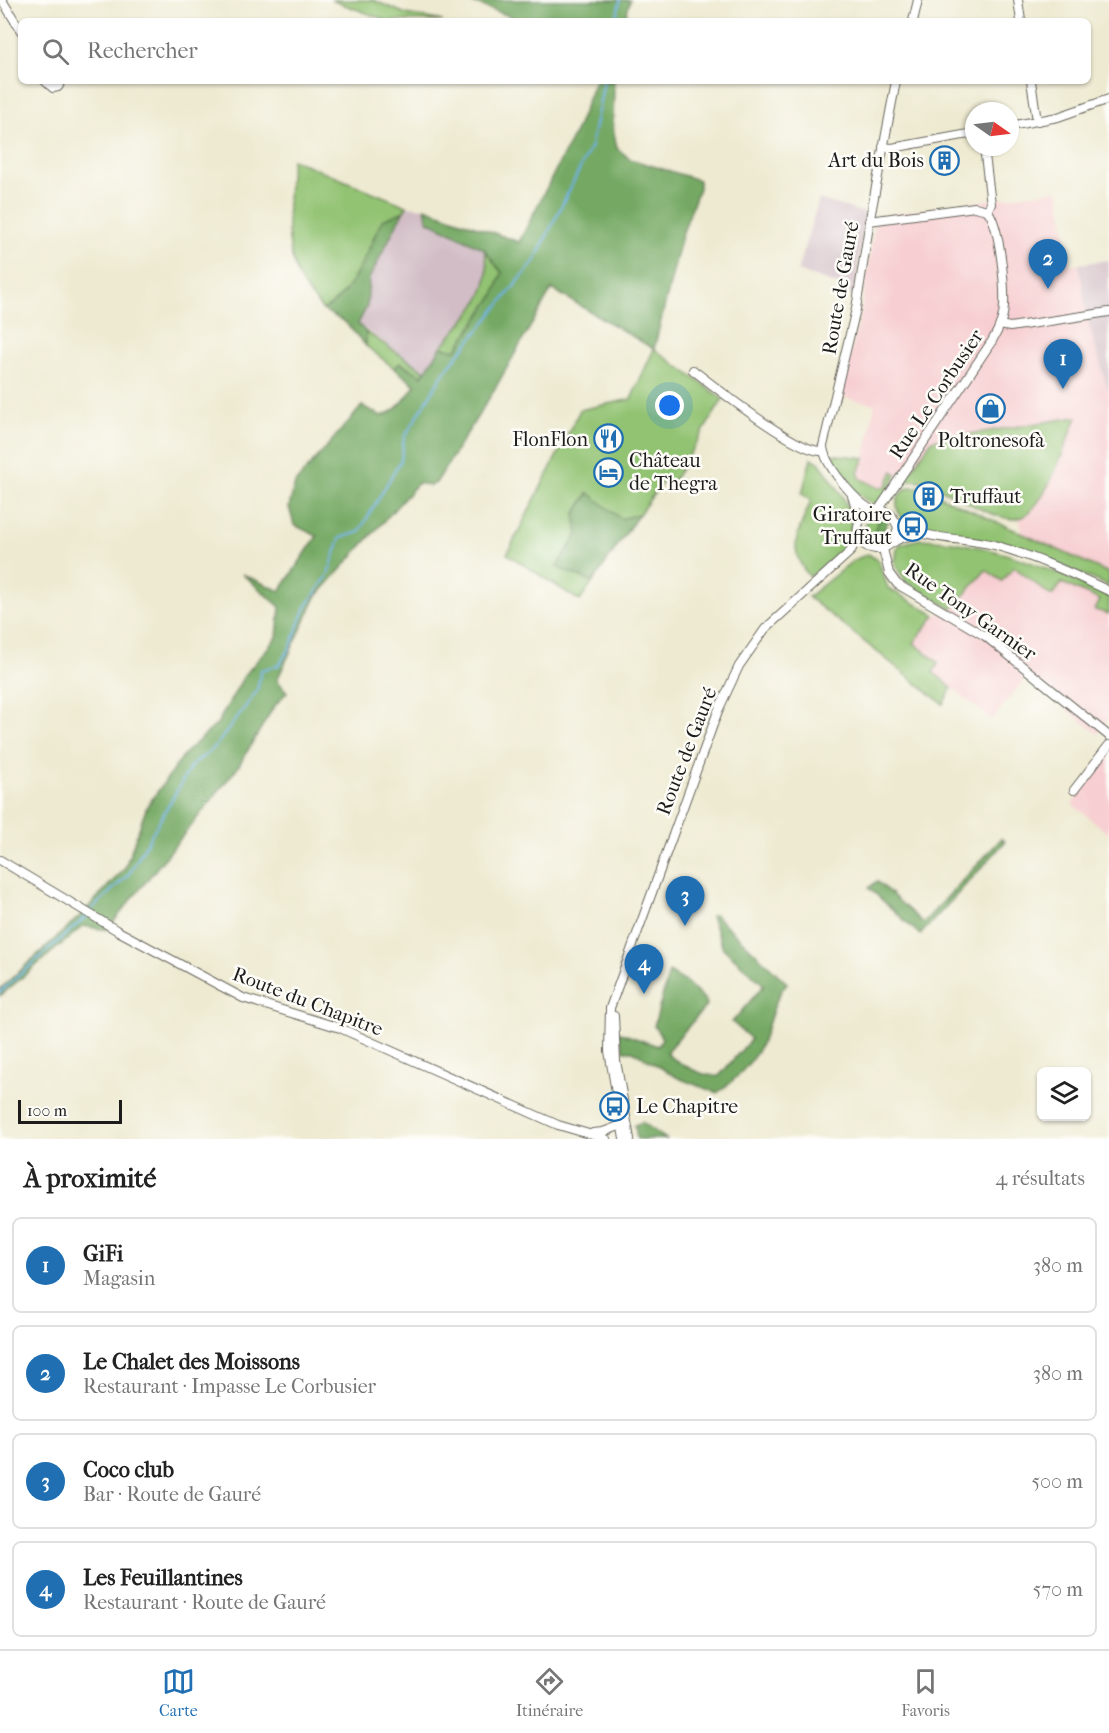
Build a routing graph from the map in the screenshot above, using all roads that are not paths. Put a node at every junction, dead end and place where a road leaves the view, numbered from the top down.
1 (2, 0) edge
2 (918, 0) edge
3 (1018, 0) edge
4 (914, 18) edge
5 (1021, 18) edge
6 (18, 26) edge
7 (895, 84) edge
8 (1031, 84) edge
9 (1108, 98) edge
10 (1037, 121) junction
11 (1019, 124) edge
12 (965, 135) edge
13 (883, 147) junction
14 (985, 156) edge
15 (987, 210) junction
16 (870, 221) junction
17 (1107, 314) edge
18 (1000, 325) junction
19 (693, 370) dead end
20 (824, 452) junction
21 (894, 490) junction
22 (850, 493) junction
23 (876, 509) junction
24 (860, 520) junction
25 (896, 520) junction
26 (858, 534) junction
27 (921, 534) junction
28 (894, 542) junction
29 (871, 548) junction
30 (883, 549) junction
31 (842, 560) junction
32 (1109, 591) edge
33 (1109, 736) edge
34 (1109, 745) edge
35 (1074, 790) dead end
36 (0, 860) edge
37 (625, 1126) junction
38 (584, 1133) junction
39 (606, 1139) edge
40 (624, 1139) edge
41 (630, 1139) edge

1 - 6 street
2 - 4 street
3 - 5 street
7 - 13 street, Route de Gauré
8 - 10 street
9 - 10 street
10 - 11 street
12 - 13 street
13 - 16 street, Route de Gauré
14 - 15 street, Rue Le Corbusier
15 - 16 street
15 - 18 street, Rue Le Corbusier
16 - 20 street, Route de Gauré
17 - 18 street
18 - 21 street, Rue Le Corbusier
19 - 20 street
20 - 22 street
21 - 23 street, Rue Le Corbusier
21 - 25 street, Rue Le Corbusier
22 - 23 street
22 - 24 street
23 - 24 street
23 - 25 street
24 - 26 street
25 - 27 street
25 - 28 street
26 - 29 street
26 - 31 street, Route de Gauré
27 - 28 street
27 - 32 street
28 - 30 street
29 - 30 street
29 - 31 street, Route de Gauré
30 - 33 street, Rue Tony Garnier
31 - 37 street, Route de Gauré
34 - 35 street
36 - 38 street, Route du Chapitre
37 - 38 street
37 - 40 street, Route de Gauré
37 - 41 street, Route de Gauré
38 - 39 street, Route du Chapitre

